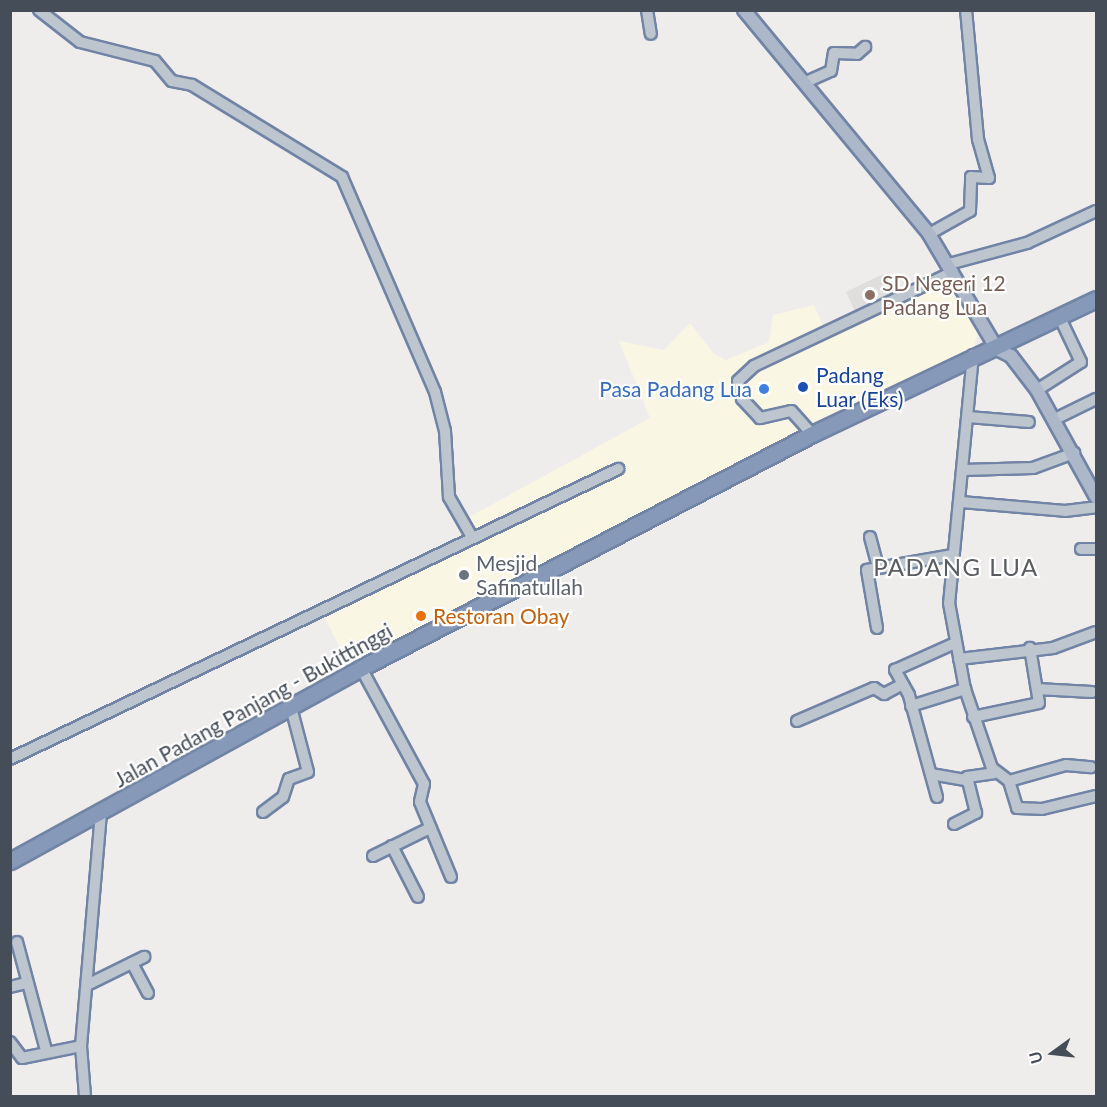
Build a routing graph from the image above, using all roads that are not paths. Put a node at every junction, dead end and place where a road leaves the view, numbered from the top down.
1 (39, 10) edge
2 (647, 10) edge
3 (744, 10) edge
4 (966, 10) edge
5 (651, 34) dead end
6 (865, 47) dead end
7 (806, 82) junction
8 (1096, 211) edge
9 (929, 234) junction
10 (951, 268) junction
11 (1096, 299) edge
12 (1060, 318) junction
13 (997, 350) junction
14 (973, 355) junction
15 (1037, 390) junction
16 (1096, 399) edge
17 (968, 417) junction
18 (1055, 419) junction
19 (1029, 422) dead end
20 (812, 434) junction
21 (1074, 453) junction
22 (618, 469) dead end
23 (963, 470) junction
24 (1096, 497) edge
25 (961, 502) junction
26 (1096, 507) edge
27 (472, 537) junction
28 (870, 537) dead end
29 (1081, 549) dead end
30 (1096, 549) edge
31 (953, 555) junction
32 (878, 567) junction
33 (877, 628) dead end
34 (1096, 633) edge
35 (955, 643) junction
36 (1030, 648) junction
37 (959, 659) junction
38 (361, 668) junction
39 (891, 689) junction
40 (965, 689) junction
41 (1037, 689) junction
42 (1092, 692) dead end
43 (911, 706) junction
44 (291, 707) junction
45 (974, 717) junction
46 (797, 721) dead end
47 (10, 759) edge
48 (1091, 768) dead end
49 (994, 773) junction
50 (931, 774) junction
51 (966, 780) junction
52 (1009, 782) junction
53 (1096, 796) edge
54 (937, 797) dead end
55 (263, 812) dead end
56 (101, 813) junction
57 (954, 824) dead end
58 (430, 828) junction
59 (392, 846) junction
60 (373, 856) dead end
61 (10, 861) edge
62 (450, 877) dead end
63 (418, 897) dead end
64 (16, 942) dead end
65 (144, 957) dead end
66 (15, 960) edge
67 (132, 963) junction
68 (26, 983) junction
69 (87, 985) junction
70 (10, 987) edge
71 (148, 993) dead end
72 (10, 1042) edge
73 (81, 1046) junction
74 (46, 1050) junction
75 (85, 1096) edge

1 - 27 street
2 - 5 street
3 - 7 main road
4 - 9 street
6 - 7 street
7 - 9 main road
8 - 10 street
9 - 10 main road
10 - 13 main road
10 - 20 street
11 - 12 highway, Jalan Padang Panjang - Bukittinggi
12 - 13 highway, Jalan Padang Panjang - Bukittinggi
12 - 15 street
13 - 14 highway, Jalan Padang Panjang - Bukittinggi
13 - 15 main road
14 - 17 street
14 - 20 highway, Jalan Padang Panjang - Bukittinggi
15 - 18 main road
16 - 18 street
17 - 19 street
17 - 23 street
18 - 21 main road
20 - 38 highway, Jalan Padang Panjang - Bukittinggi
21 - 23 street
21 - 24 main road
22 - 27 street
23 - 25 street
25 - 26 street
25 - 31 street
27 - 47 street
28 - 32 street
29 - 30 street
31 - 32 street
31 - 35 street
32 - 33 street
34 - 36 street
35 - 37 street
35 - 39 street
36 - 37 street
36 - 41 street
37 - 40 street
38 - 44 highway, Jalan Padang Panjang - Bukittinggi
38 - 58 street
39 - 43 street
39 - 46 street
40 - 43 street
40 - 45 street
41 - 42 street
41 - 45 street
43 - 50 street
44 - 55 street
44 - 56 highway, Jalan Padang Panjang - Bukittinggi
45 - 49 street
48 - 52 street
49 - 51 street
49 - 52 street
50 - 51 street
50 - 54 street
51 - 57 street
52 - 53 street
56 - 61 highway, Jalan Padang Panjang - Bukittinggi
56 - 69 street
58 - 59 street
58 - 62 street
59 - 60 street
59 - 63 street
64 - 66 street
65 - 67 street
66 - 68 street
67 - 69 street
67 - 71 street
68 - 70 street
68 - 74 street
69 - 73 street
72 - 74 street
73 - 74 street
73 - 75 street

